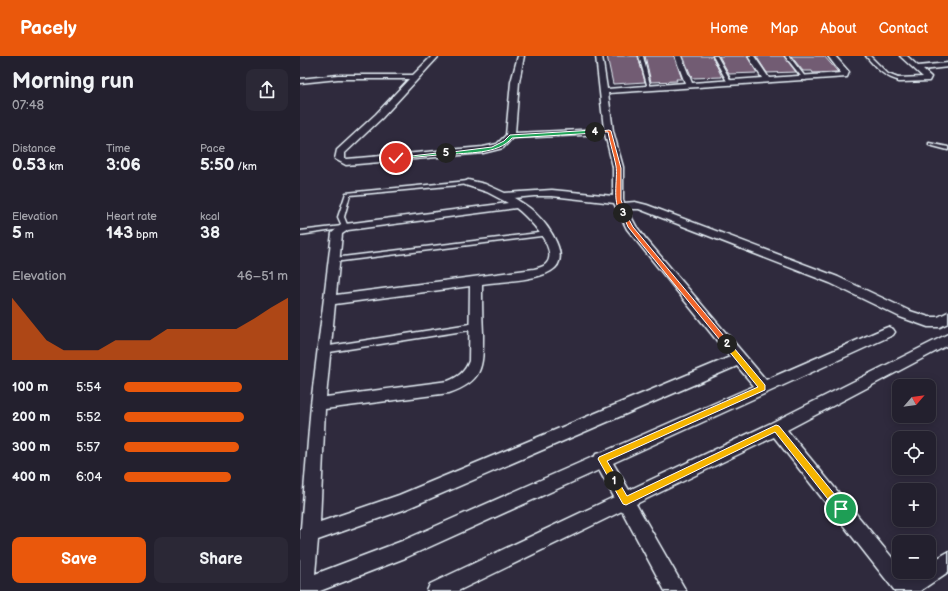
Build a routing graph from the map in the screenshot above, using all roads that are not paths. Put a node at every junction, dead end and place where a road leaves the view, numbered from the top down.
1 (436, 56) edge
2 (521, 56) edge
3 (599, 56) edge
4 (641, 56) edge
5 (678, 56) edge
6 (715, 56) edge
7 (751, 56) edge
8 (787, 56) edge
9 (830, 56) edge
10 (868, 56) edge
11 (903, 56) edge
12 (948, 65) edge
13 (918, 68) junction
14 (415, 77) junction
15 (805, 78) junction
16 (901, 80) joint
17 (300, 81) edge
18 (767, 81) junction
19 (730, 83) junction
20 (689, 85) junction
21 (650, 88) junction
22 (604, 91) junction
23 (609, 131) junction
24 (510, 136) junction
25 (931, 144) dead end
26 (948, 149) edge
27 (468, 183) joint
28 (501, 196) junction
29 (620, 202) junction
30 (518, 205) junction
31 (345, 227) junction
32 (300, 232) edge
33 (547, 234) junction
34 (334, 260) junction
35 (476, 281) junction
36 (329, 300) junction
37 (948, 317) edge
38 (476, 326) junction
39 (888, 332) dead end
40 (948, 338) edge
41 (323, 350) junction
42 (740, 359) junction
43 (763, 388) junction
44 (318, 404) junction
45 (776, 428) junction
46 (602, 459) junction
47 (626, 501) junction
48 (305, 537) edge
49 (948, 561) edge
50 (303, 589) edge
51 (906, 590) edge
52 (437, 591) edge
53 (676, 591) edge

1 - 14 street
2 - 24 street
3 - 22 street
4 - 21 lane
5 - 20 street
6 - 19 lane
7 - 18 street
8 - 15 lane
9 - 15 street
10 - 16 lane
11 - 13 street
12 - 13 street
13 - 16 street
14 - 17 street
14 - 24 street
15 - 18 street
18 - 19 street
19 - 20 street
20 - 21 street
21 - 22 street
22 - 23 street
23 - 24 street
23 - 29 street
25 - 26 lane
27 - 28 street
27 - 31 lane
28 - 29 street
28 - 30 street
29 - 37 street
29 - 42 street
30 - 31 street
30 - 33 street
31 - 32 lane
31 - 34 street
33 - 34 lane
33 - 35 street
34 - 36 street
35 - 36 street
35 - 38 street
36 - 41 street
38 - 41 lane
38 - 44 street
39 - 43 street
40 - 45 street
41 - 44 street
42 - 43 street
42 - 48 street
43 - 46 street
44 - 48 street
45 - 47 street
45 - 51 street
46 - 47 street
46 - 50 street
47 - 52 street
47 - 53 street
48 - 50 street
49 - 51 street

